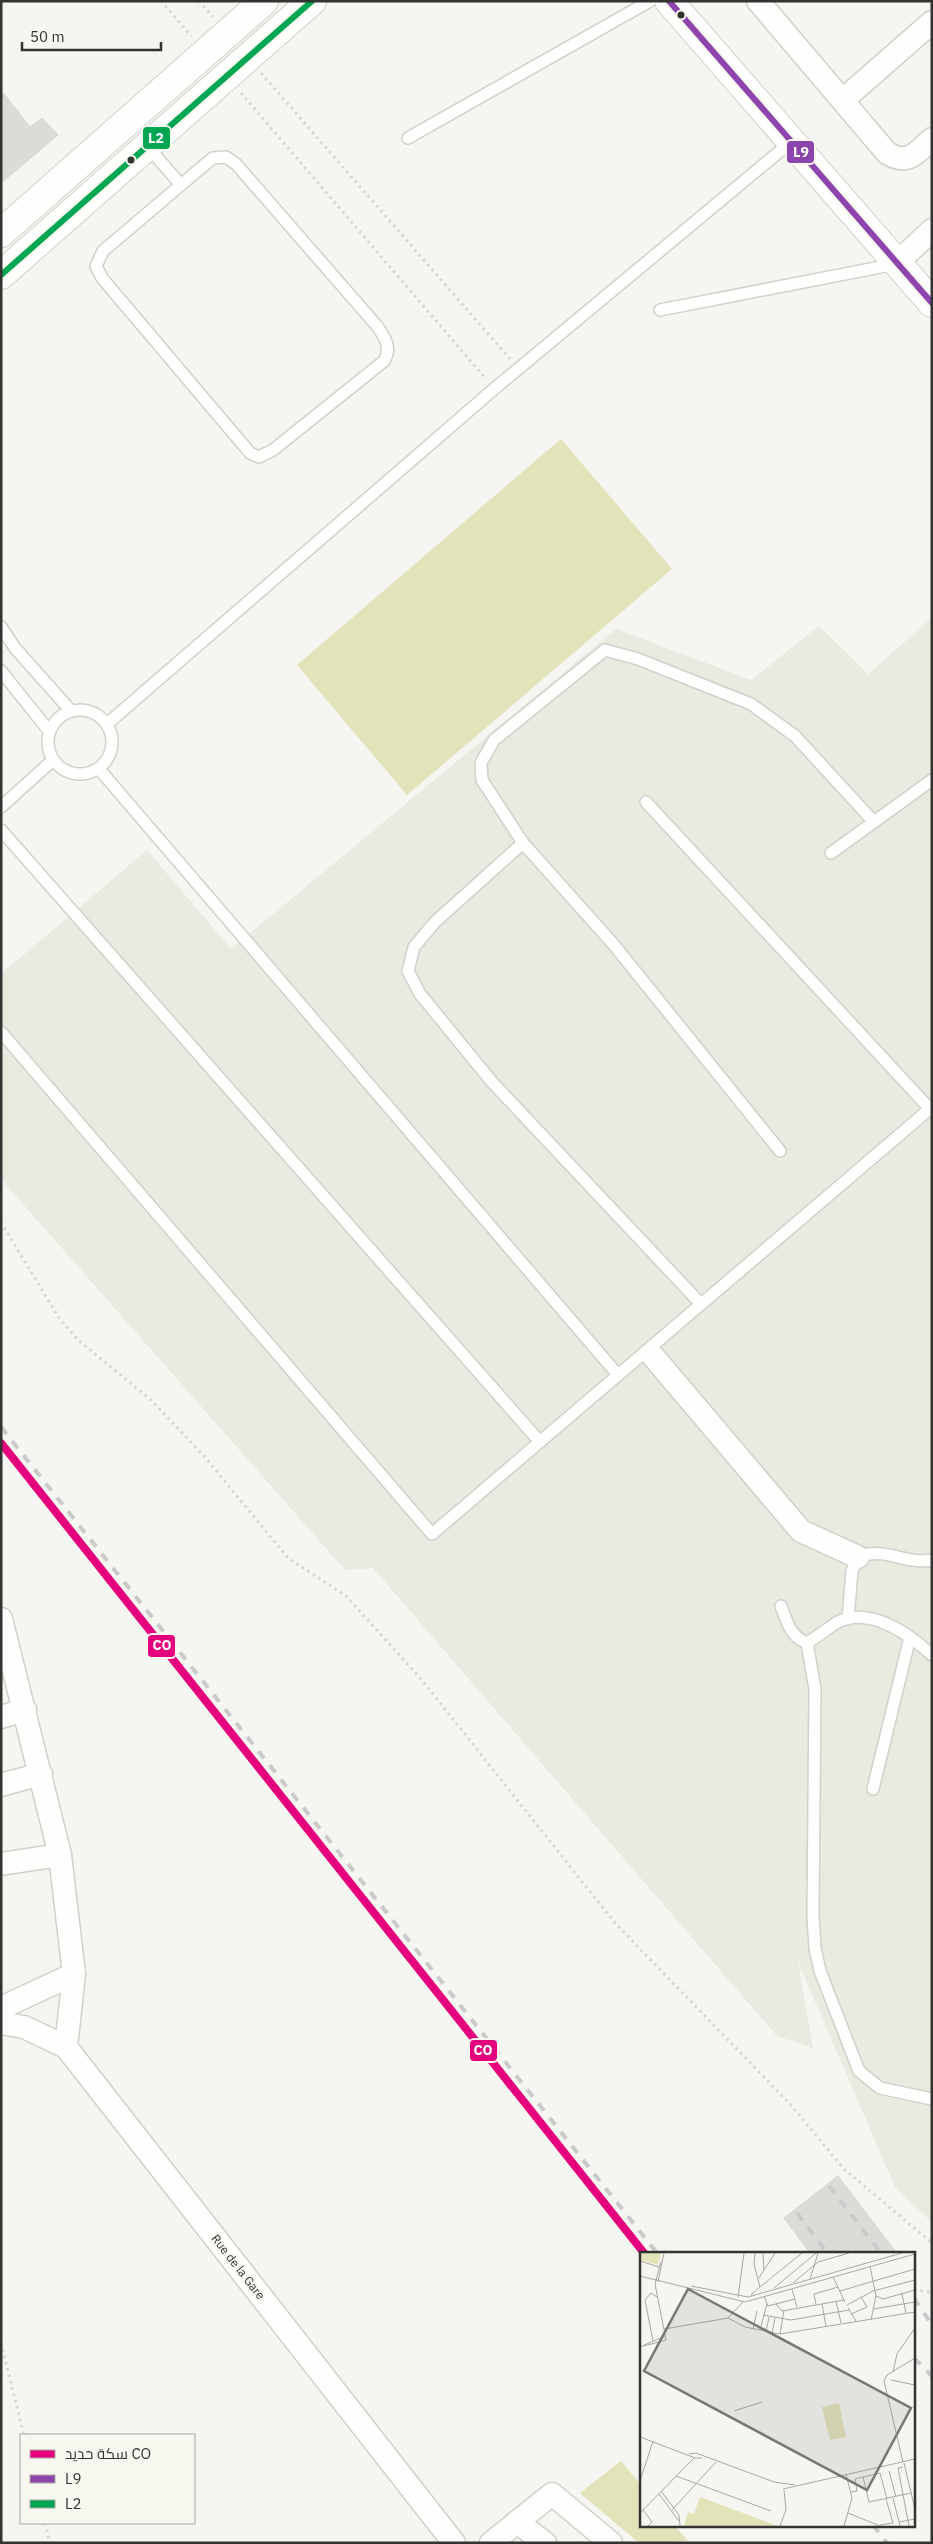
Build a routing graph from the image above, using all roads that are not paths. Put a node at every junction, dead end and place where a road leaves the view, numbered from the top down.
1 (264, 1) edge
2 (312, 1) edge
3 (650, 1) edge
4 (669, 1) edge
5 (758, 1) edge
6 (932, 22) edge
7 (843, 100) junction
8 (126, 123) junction
9 (408, 138) dead end
10 (932, 139) edge
11 (792, 142) junction
12 (148, 147) junction
13 (181, 185) junction
14 (932, 230) edge
15 (1, 233) edge
16 (897, 263) junction
17 (1, 276) edge
18 (932, 303) edge
19 (660, 310) dead end
20 (1, 627) edge
21 (1, 671) edge
22 (71, 711) junction
23 (107, 724) junction
24 (50, 731) junction
25 (53, 760) junction
26 (98, 769) junction
27 (932, 780) edge
28 (646, 802) dead end
29 (1, 807) edge
30 (874, 822) junction
31 (1, 830) edge
32 (523, 843) junction
33 (831, 853) dead end
34 (1, 1032) edge
35 (931, 1108) edge
36 (780, 1151) dead end
37 (701, 1304) junction
38 (652, 1355) dead end
39 (618, 1375) junction
40 (540, 1442) junction
41 (858, 1557) junction
42 (932, 1560) edge
43 (781, 1606) dead end
44 (1, 1619) edge
45 (848, 1619) junction
46 (910, 1637) junction
47 (807, 1643) junction
48 (5, 1650) edge
49 (932, 1655) edge
50 (25, 1710) junction
51 (1, 1717) edge
52 (42, 1774) junction
53 (1, 1785) edge
54 (872, 1789) dead end
55 (60, 1855) junction
56 (1, 1864) edge
57 (74, 1974) junction
58 (1, 2008) edge
59 (1, 2023) edge
60 (66, 2047) junction
61 (932, 2099) edge
62 (517, 2522) junction
63 (454, 2543) edge
64 (491, 2543) edge
65 (545, 2543) edge
66 (611, 2543) edge

1 - 8 main road
2 - 12 main road
3 - 9 lane
4 - 11 main road
5 - 7 street
6 - 7 street
7 - 10 street
8 - 12 main road
8 - 15 main road
11 - 16 main road
11 - 23 lane
12 - 13 lane
12 - 17 main road
13 - 13 lane
14 - 16 street
16 - 18 main road
16 - 19 lane
20 - 22 lane
21 - 24 lane
22 - 23 lane
22 - 24 lane
23 - 26 lane
24 - 25 lane
25 - 26 lane
25 - 29 lane
26 - 39 lane
27 - 30 lane
28 - 35 lane
30 - 32 lane
30 - 33 lane
31 - 40 lane
32 - 36 lane
32 - 37 lane
34 - 40 lane
35 - 37 lane
37 - 39 lane
38 - 41 street
39 - 40 lane
41 - 42 lane
41 - 45 lane
43 - 47 lane
44 - 48 street
45 - 46 lane
45 - 47 lane
46 - 49 lane
46 - 54 lane
47 - 61 lane
48 - 50 street
50 - 51 street
50 - 52 street
52 - 53 street
52 - 55 street
55 - 56 street
55 - 57 street
57 - 58 street
57 - 60 street
59 - 60 street, Rue de la Gare
60 - 63 street, Rue de la Gare
62 - 64 street
62 - 65 street
62 - 66 street

